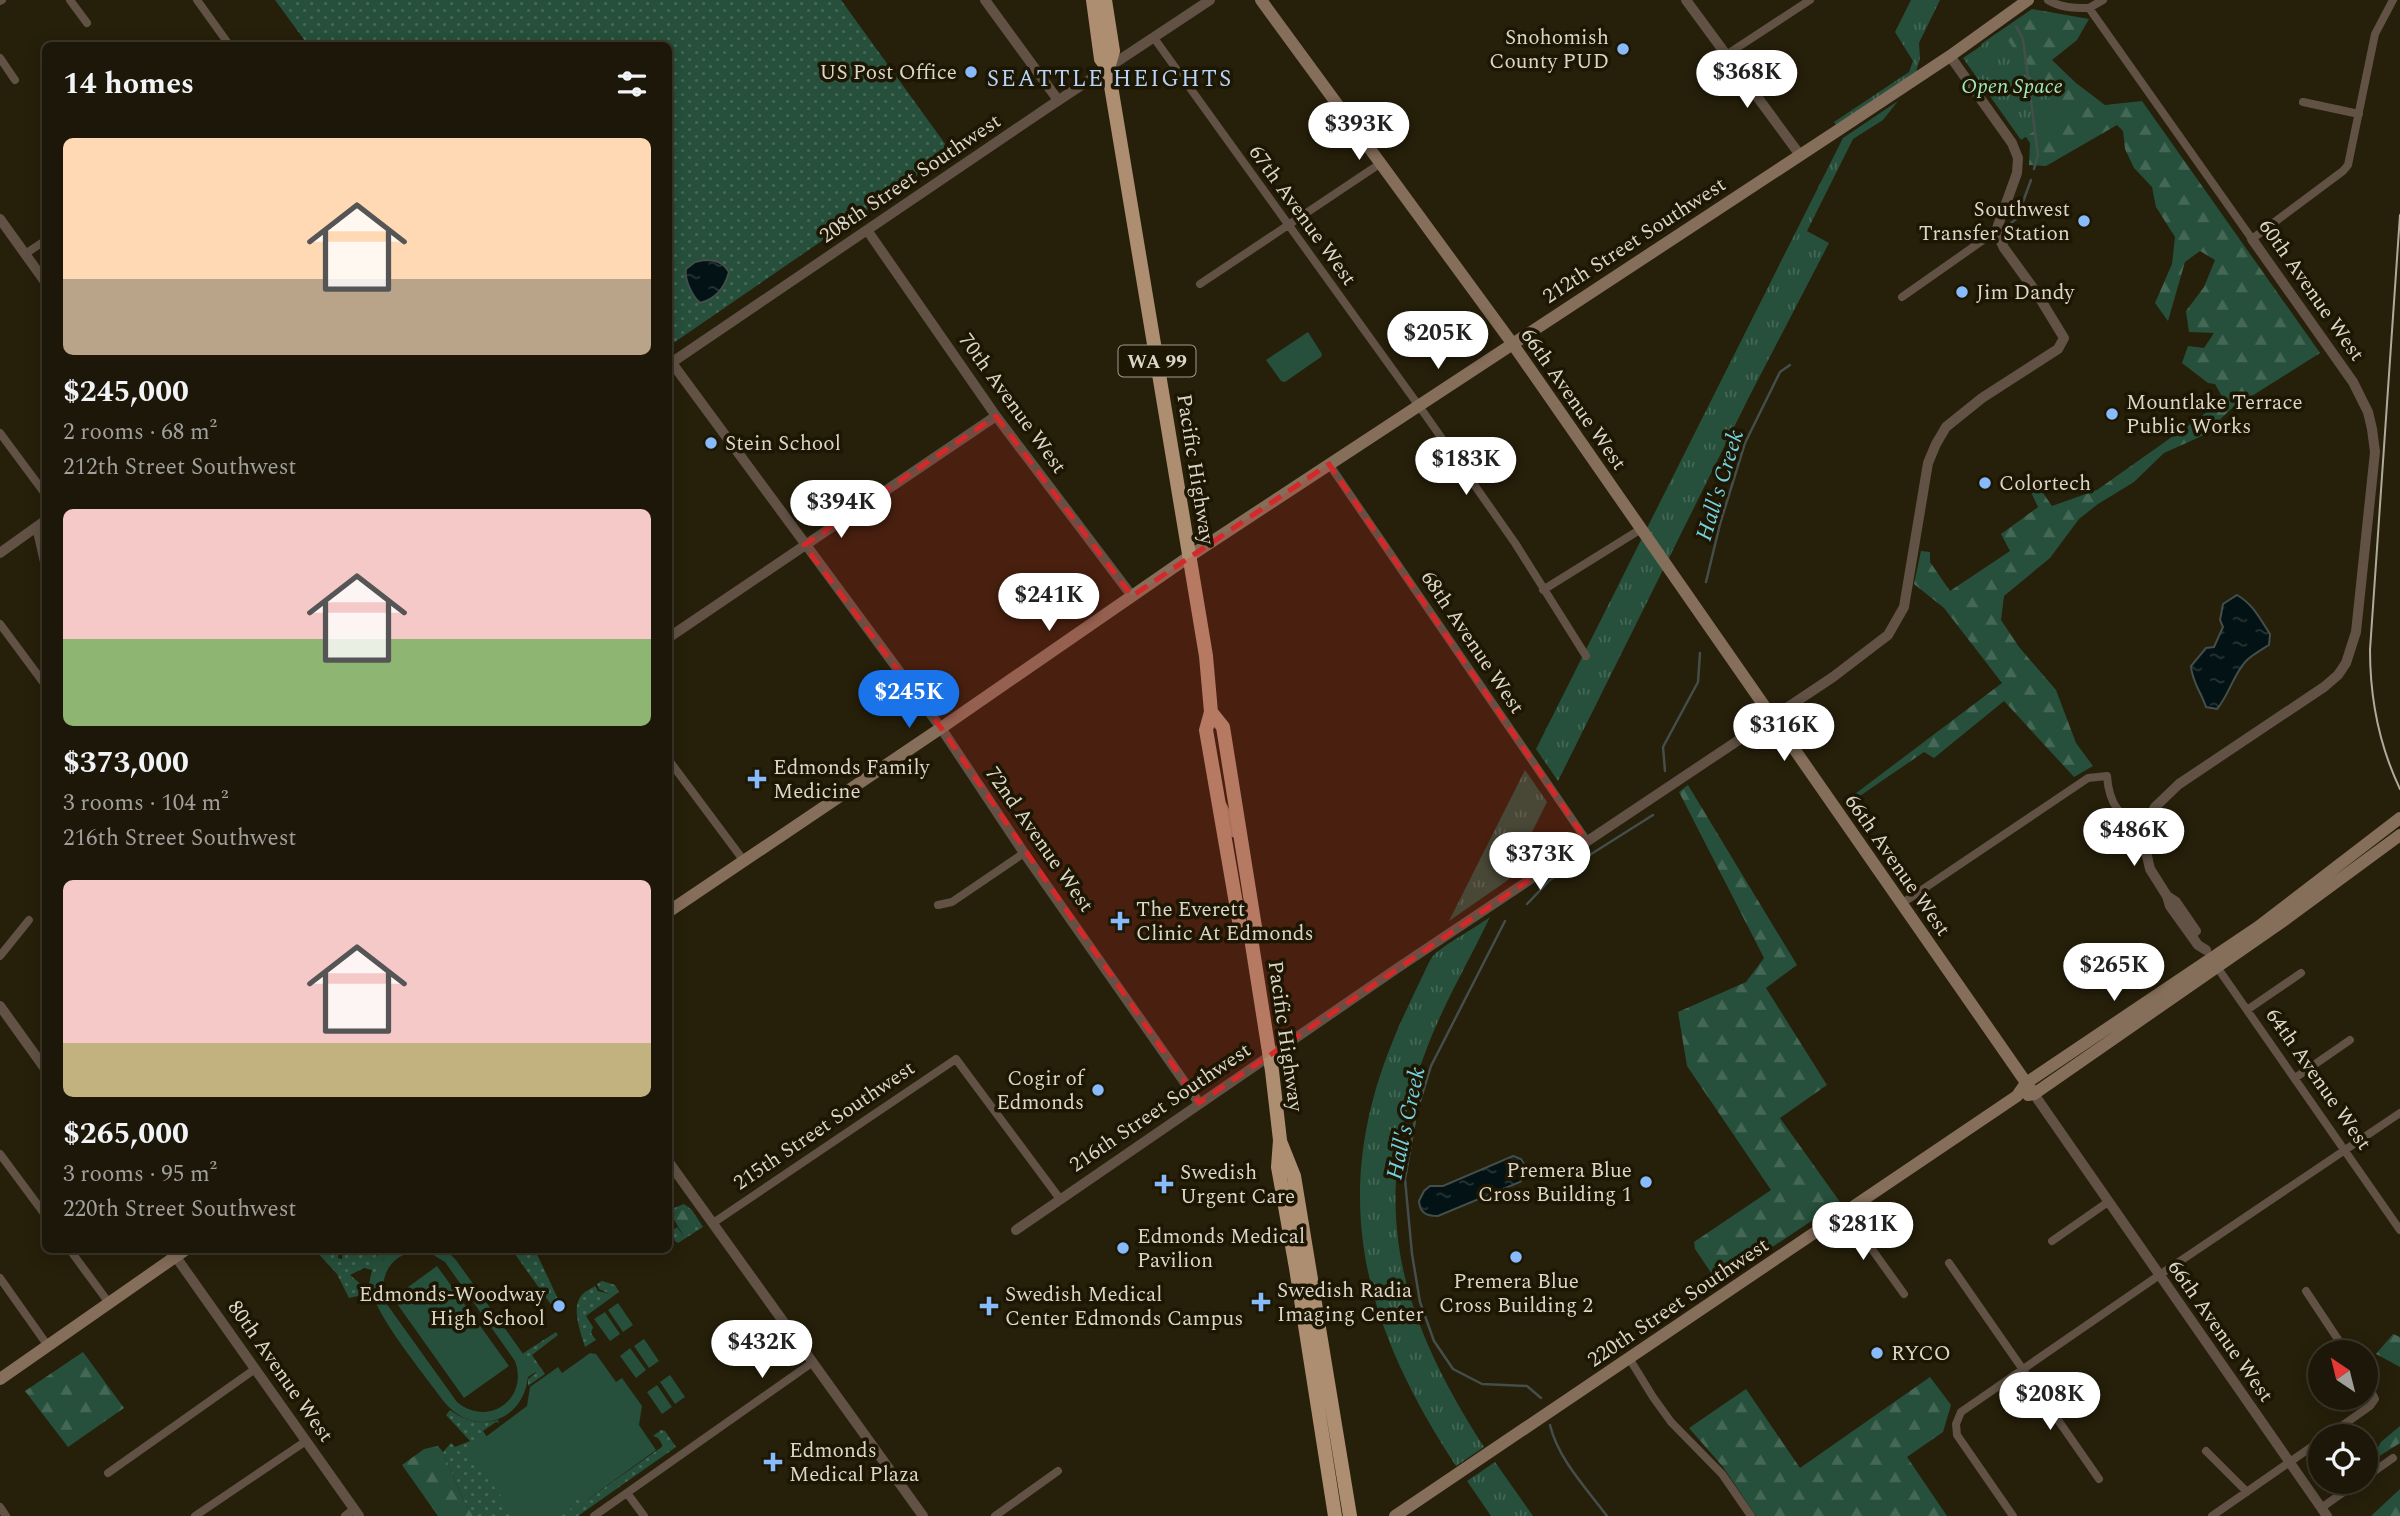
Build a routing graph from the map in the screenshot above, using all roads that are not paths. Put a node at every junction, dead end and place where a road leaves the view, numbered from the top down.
1 (71, 0) edge
2 (197, 0) edge
3 (985, 0) edge
4 (1093, 0) edge
5 (1105, 0) edge
6 (1210, 0) edge
7 (1261, 0) edge
8 (1686, 0) edge
9 (1810, 0) edge
10 (2028, 0) edge
11 (2048, 0) edge
12 (2103, 0) edge
13 (2393, 0) edge
14 (2089, 8) junction
15 (87, 23) dead end
16 (1154, 37) junction
17 (227, 42) edge
18 (1726, 55) junction
19 (1950, 56) junction
20 (0, 58) edge
21 (1108, 68) junction
22 (15, 80) dead end
23 (1058, 100) junction
24 (2303, 103) dead end
25 (2359, 114) junction
26 (1800, 155) junction
27 (1381, 163) junction
28 (0, 219) edge
29 (1287, 223) junction
30 (867, 230) junction
31 (1996, 231) junction
32 (2252, 239) junction
33 (42, 243) edge
34 (25, 254) junction
35 (42, 277) edge
36 (1200, 284) dead end
37 (1902, 297) dead end
38 (1512, 343) junction
39 (672, 363) edge
40 (672, 367) edge
41 (1419, 404) junction
42 (996, 416) junction
43 (1, 436) edge
44 (1329, 464) junction
45 (42, 490) edge
46 (41, 524) edge
47 (1641, 528) junction
48 (804, 545) junction
49 (0, 553) edge
50 (1189, 556) junction
51 (1543, 590) junction
52 (1132, 596) junction
53 (0, 624) edge
54 (672, 635) edge
55 (1586, 656) dead end
56 (42, 681) edge
57 (1211, 712) junction
58 (1773, 718) junction
59 (941, 728) junction
60 (672, 764) edge
61 (1219, 803) junction
62 (2400, 818) edge
63 (2146, 825) junction
64 (1240, 833) junction
65 (2400, 835) edge
66 (1587, 841) junction
67 (1024, 853) junction
68 (744, 861) junction
69 (1901, 904) junction
70 (938, 905) dead end
71 (672, 909) edge
72 (29, 920) dead end
73 (1251, 937) junction
74 (0, 956) edge
75 (2211, 959) junction
76 (2301, 972) dead end
77 (0, 1006) edge
78 (2247, 1010) junction
79 (2350, 1040) dead end
80 (1270, 1056) junction
81 (42, 1064) edge
82 (2295, 1078) junction
83 (2030, 1089) junction
84 (1199, 1103) junction
85 (2400, 1113) edge
86 (1280, 1140) junction
87 (2345, 1149) junction
88 (0, 1154) edge
89 (672, 1166) edge
90 (1060, 1199) junction
91 (2108, 1202) junction
92 (42, 1211) edge
93 (1846, 1213) junction
94 (713, 1223) junction
95 (1016, 1230) dead end
96 (2400, 1230) edge
97 (2052, 1241) dead end
98 (72, 1253) edge
99 (176, 1253) edge
100 (178, 1253) edge
101 (1949, 1262) dead end
102 (2158, 1276) junction
103 (0, 1278) edge
104 (2306, 1291) dead end
105 (1904, 1294) dead end
106 (110, 1303) junction
107 (2338, 1340) edge
108 (48, 1346) junction
109 (1629, 1358) junction
110 (813, 1362) junction
111 (255, 1369) junction
112 (2024, 1369) junction
113 (0, 1379) edge
114 (2364, 1410) edge
115 (2344, 1424) edge
116 (306, 1441) junction
117 (2308, 1449) edge
118 (2206, 1451) dead end
119 (2393, 1458) dead end
120 (2290, 1462) junction
121 (2378, 1469) edge
122 (1058, 1471) dead end
123 (107, 1473) dead end
124 (2099, 1479) dead end
125 (2246, 1492) junction
126 (627, 1493) junction
127 (2344, 1494) edge
128 (0, 1507) edge
129 (2324, 1512) edge
130 (353, 1514) edge
131 (6, 1516) edge
132 (195, 1516) edge
133 (594, 1516) edge
134 (644, 1516) edge
135 (923, 1516) edge
136 (995, 1516) edge
137 (1335, 1516) edge
138 (1350, 1516) edge
139 (1395, 1516) edge
140 (1751, 1516) edge
141 (2013, 1516) edge
142 (2212, 1516) edge

1 - 15 street
2 - 17 street
3 - 23 street
4 - 21 highway, Pacific Highway / WA 99
5 - 21 highway, Pacific Highway / WA 99
6 - 16 street, 208th Street Southwest
7 - 27 main road, 66th Avenue West
8 - 18 street
9 - 18 street
10 - 19 main road, 212th Street Southwest
11 - 14 street
12 - 14 street
13 - 25 street
14 - 32 street, 60th Avenue West
16 - 21 street, 208th Street Southwest
16 - 29 street, 67th Avenue West
18 - 26 street
19 - 26 main road, 212th Street Southwest
19 - 31 street
20 - 22 street
21 - 23 street, 208th Street Southwest
21 - 50 highway, Pacific Highway / WA 99
23 - 30 street, 208th Street Southwest
24 - 25 street
25 - 32 street
26 - 38 main road, 212th Street Southwest
27 - 29 street
27 - 38 main road, 66th Avenue West
28 - 34 street
29 - 36 street
29 - 41 street, 67th Avenue West
30 - 39 street, 208th Street Southwest
30 - 42 street, 70th Avenue West
31 - 37 street
31 - 58 street, 216th Street Southwest
32 - 63 street, 60th Avenue West
33 - 34 street
34 - 35 street
38 - 41 main road, 212th Street Southwest
38 - 47 main road, 66th Avenue West
40 - 48 street, 72nd Avenue West
41 - 44 main road, 212th Street Southwest
41 - 51 street, 67th Avenue West
42 - 48 street
42 - 52 street, 70th Avenue West
43 - 45 street
44 - 50 main road, 212th Street Southwest
44 - 66 street, 68th Avenue West
46 - 49 street
47 - 51 street
47 - 58 main road, 66th Avenue West
48 - 54 street
48 - 59 street, 72nd Avenue West
50 - 52 main road, 212th Street Southwest
50 - 57 highway, Pacific Highway / WA 99
51 - 55 street, 67th Avenue West
52 - 59 main road, 212th Street Southwest
53 - 56 street
57 - 61 highway, Pacific Highway / WA 99
57 - 64 highway, Pacific Highway / WA 99
58 - 66 street, 216th Street Southwest
58 - 69 main road, 66th Avenue West
59 - 67 street, 72nd Avenue West
59 - 68 main road, 212th Street Southwest
60 - 68 street
61 - 64 main road
61 - 73 highway, Pacific Highway / WA 99
62 - 75 main road, 220th Street Southwest
63 - 69 street
63 - 75 street, 64th Avenue West
64 - 73 highway, Pacific Highway / WA 99
65 - 75 main road, 220th Street Southwest
66 - 80 street, 216th Street Southwest
67 - 70 street
67 - 84 street, 72nd Avenue West
68 - 71 main road, 212th Street Southwest
69 - 83 main road, 66th Avenue West
72 - 74 street
73 - 80 highway, Pacific Highway / WA 99
75 - 78 street, 64th Avenue West
75 - 83 main road, 220th Street Southwest
76 - 78 street
77 - 81 street
78 - 82 street, 64th Avenue West
79 - 82 street
80 - 84 street, 216th Street Southwest
80 - 86 highway, Pacific Highway / WA 99
82 - 87 street, 64th Avenue West
83 - 91 street, 66th Avenue West
83 - 93 main road, 220th Street Southwest
84 - 90 street, 216th Street Southwest
85 - 87 street
86 - 137 highway, Pacific Highway / WA 99
86 - 138 highway, Pacific Highway / WA 99
87 - 96 street, 64th Avenue West
87 - 102 street
88 - 92 street
89 - 94 street
90 - 94 street, 215th Street Southwest
90 - 95 street, 216th Street Southwest
91 - 97 street
91 - 102 street, 66th Avenue West
93 - 105 street
93 - 109 main road, 220th Street Southwest
94 - 110 street
98 - 106 street
99 - 106 main road
100 - 111 street, 80th Avenue West
101 - 112 street
102 - 112 street
102 - 120 street, 66th Avenue West
103 - 108 street
104 - 107 street
106 - 108 main road
108 - 113 main road
109 - 139 main road, 220th Street Southwest
109 - 140 street
110 - 126 street
110 - 135 street
111 - 116 street, 80th Avenue West
111 - 123 street
112 - 124 street
112 - 141 street
114 - 115 street
116 - 130 street, 80th Avenue West
116 - 132 street
117 - 120 street
118 - 125 street
119 - 121 street
120 - 125 street
120 - 129 street, 66th Avenue West
122 - 136 street
125 - 142 street
126 - 133 street
126 - 134 street
127 - 129 street
128 - 131 street

